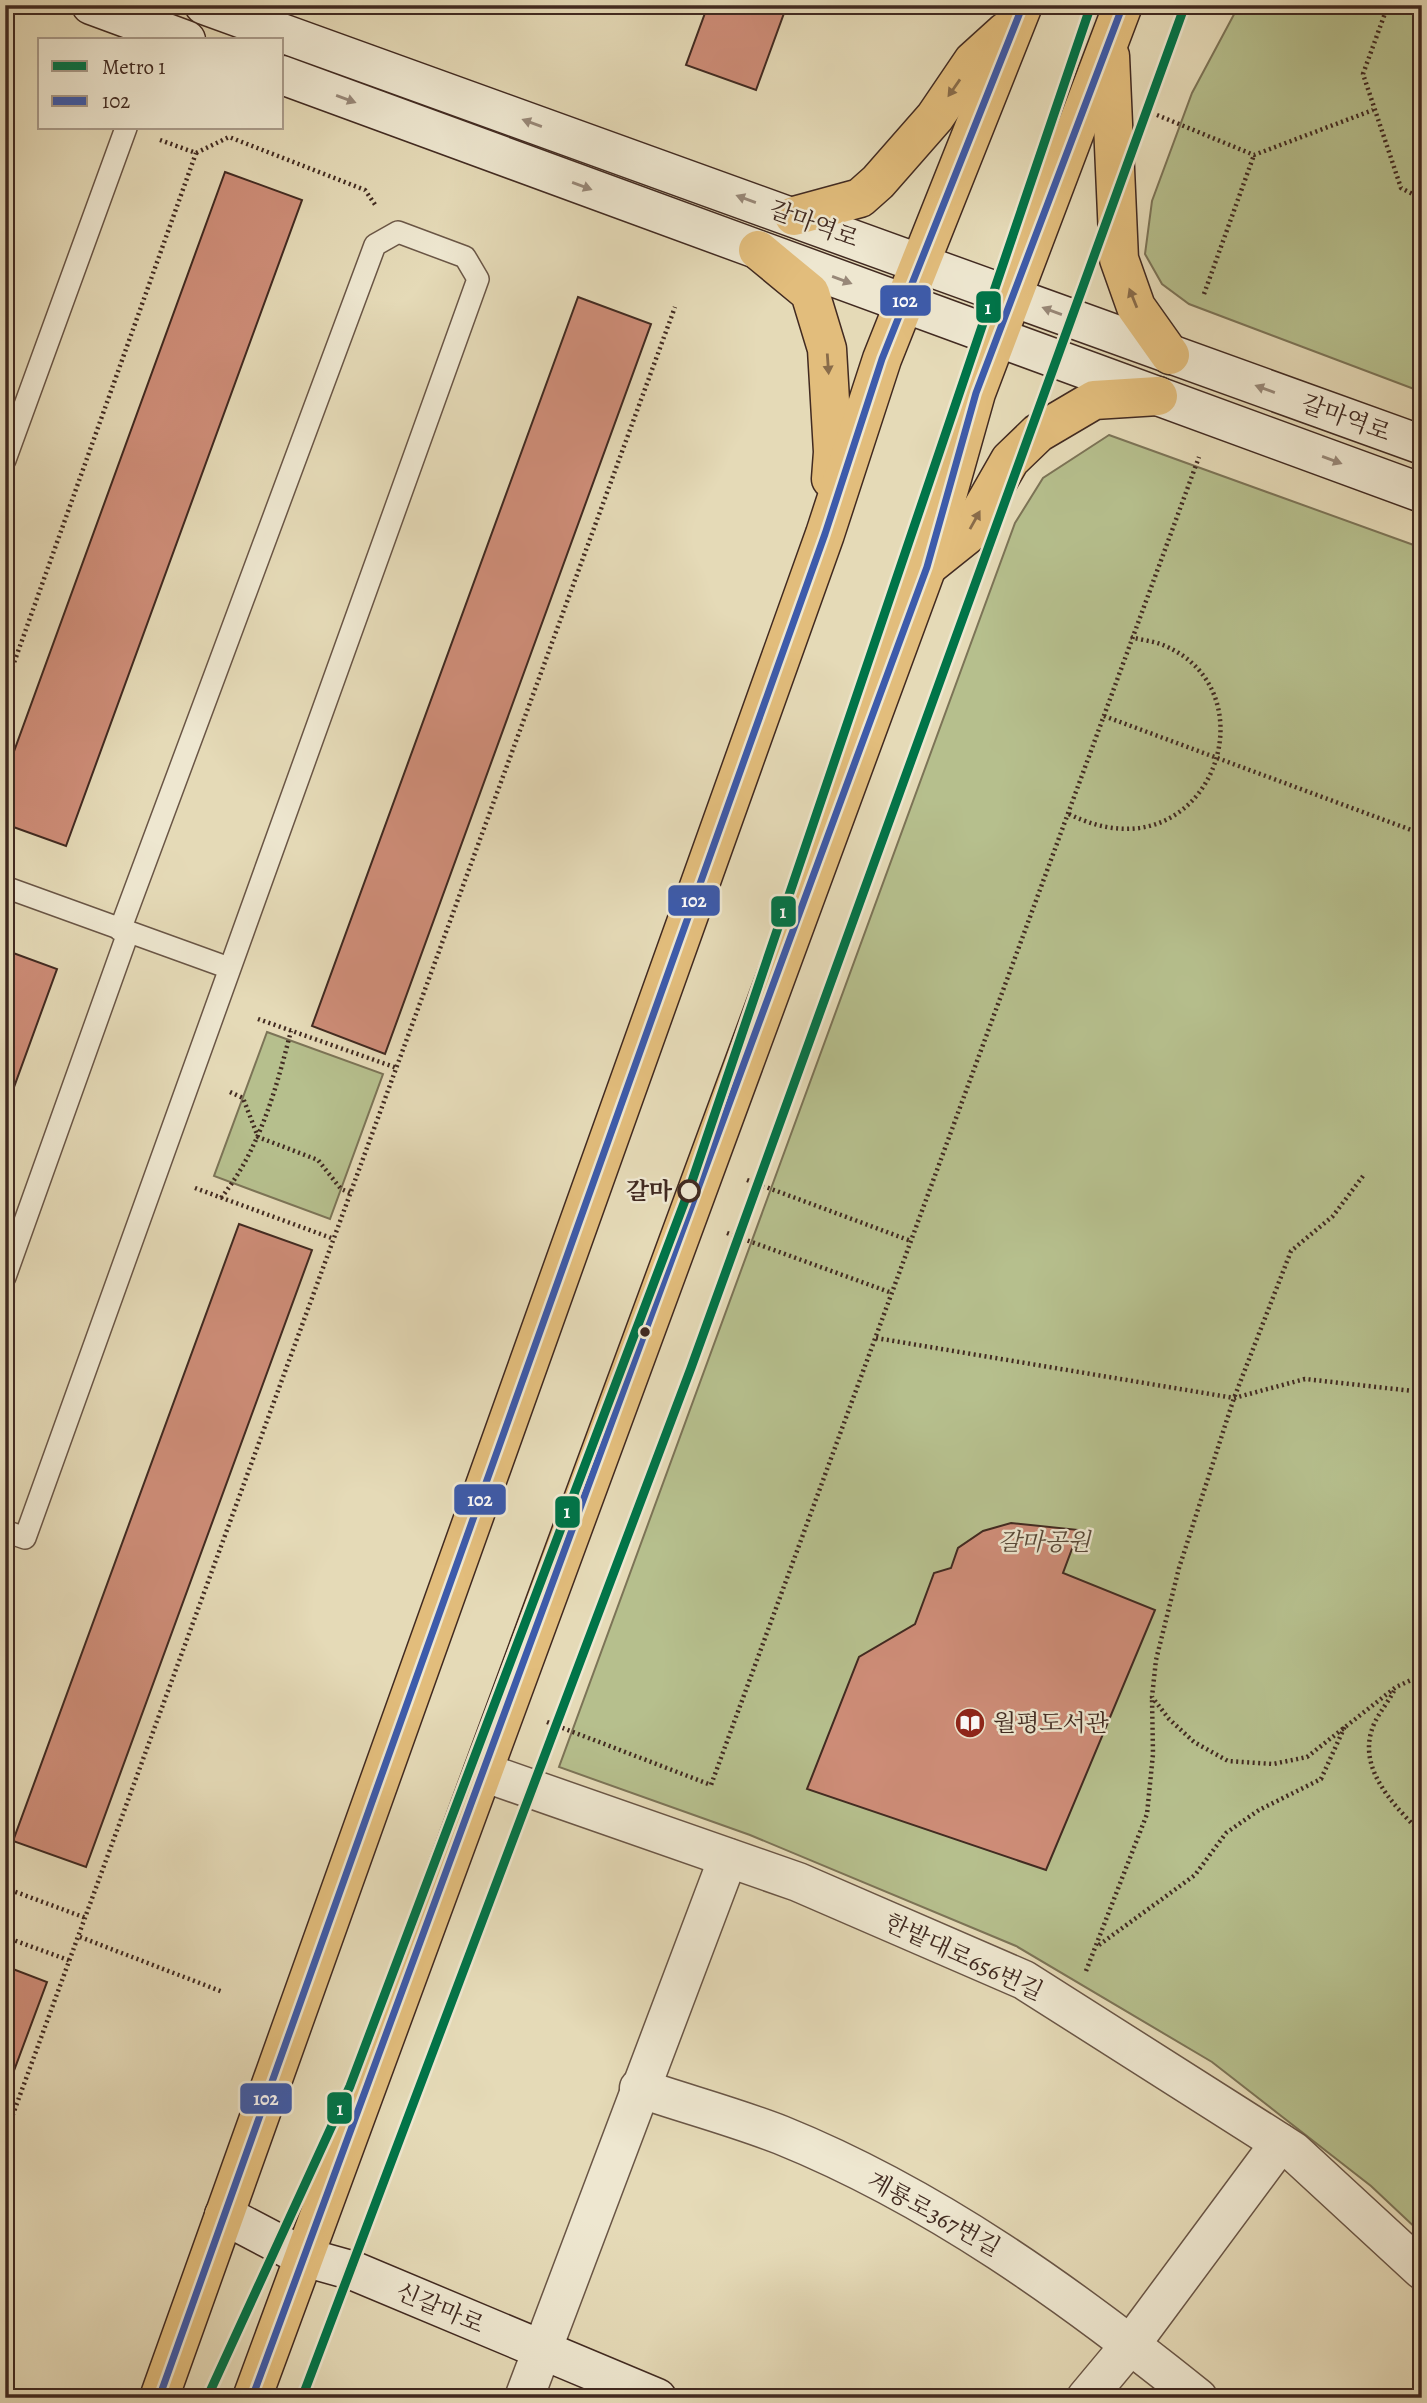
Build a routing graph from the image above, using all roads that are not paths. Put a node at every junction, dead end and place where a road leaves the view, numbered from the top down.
1 (91, 5) edge
2 (204, 5) edge
3 (1123, 5) edge
4 (1020, 13) edge
5 (168, 37) edge
6 (1109, 41) junction
7 (284, 76) edge
8 (125, 130) edge
9 (794, 216) junction
10 (758, 250) junction
11 (919, 262) junction
12 (1013, 297) junction
13 (904, 302) junction
14 (999, 337) junction
15 (1170, 355) junction
16 (1158, 396) junction
17 (1422, 445) edge
18 (5, 460) edge
19 (1422, 493) edge
20 (825, 534) junction
21 (927, 568) junction
22 (5, 887) edge
23 (124, 932) junction
24 (229, 968) junction
25 (5, 1277) edge
26 (5, 1531) edge
27 (483, 1772) junction
28 (728, 1858) junction
29 (639, 2088) junction
30 (1280, 2143) junction
31 (223, 2215) junction
32 (304, 2257) junction
33 (1422, 2270) edge
34 (1131, 2344) junction
35 (542, 2351) junction
36 (159, 2398) edge
37 (251, 2398) edge
38 (524, 2398) edge
39 (657, 2398) edge
40 (1086, 2398) edge
41 (1198, 2398) edge

1 - 5 street
9 -> 2 street, 갈마역로
3 - 6 main road
4 -> 9 main road
4 - 11 main road
6 - 12 main road
15 -> 6 main road
7 -> 10 street, 갈마역로
8 - 18 lane
9 - 11 street, 갈마역로
10 -> 13 street, 갈마역로
10 -> 20 main road
11 - 12 street, 갈마역로
11 - 13 main road
12 - 14 main road
15 -> 12 street, 갈마역로
13 - 14 street, 갈마역로
13 - 20 main road
14 - 16 street, 갈마역로
14 - 21 main road
17 -> 15 street, 갈마역로
16 -> 19 street, 갈마역로
21 -> 16 main road
20 - 31 main road
21 - 27 main road
22 - 23 lane
23 - 24 lane
23 - 24 lane
23 - 25 lane
24 - 26 lane
27 - 28 street, 한밭대로656번길
27 - 32 main road
28 - 29 street
28 - 30 street, 한밭대로656번길
29 - 34 street, 계룡로367번길
29 - 35 street
30 - 33 street, 한밭대로656번길
30 - 34 street
31 - 32 street, 신갈마로
31 - 36 main road
32 - 35 street, 신갈마로
32 - 37 main road
34 - 40 street
34 - 41 street, 계룡로367번길
35 - 38 street
35 - 39 street, 신갈마로

